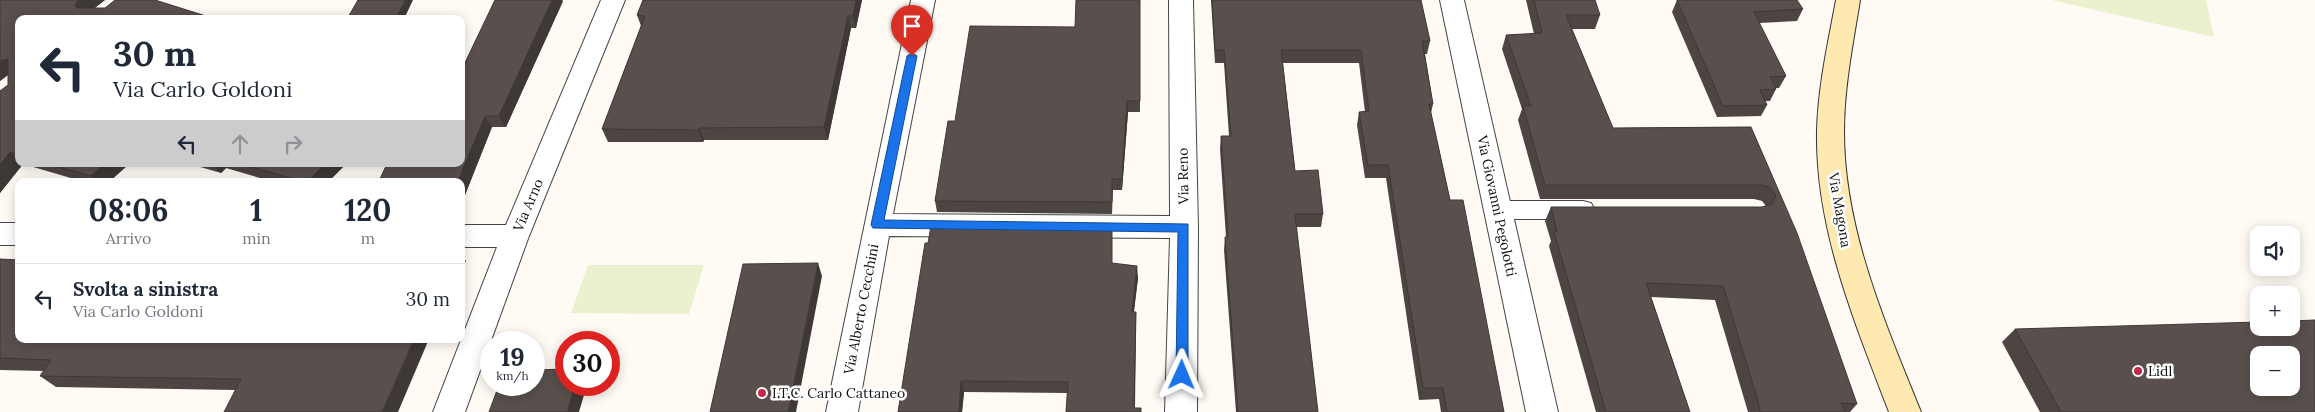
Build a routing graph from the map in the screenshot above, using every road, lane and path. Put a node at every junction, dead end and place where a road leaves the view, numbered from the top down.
1 (613, 0) edge
2 (924, 0) edge
3 (1180, 0) edge
4 (1452, 0) edge
5 (1848, 0) edge
6 (1498, 210) junction
7 (1606, 210) edge
8 (877, 225) junction
9 (1184, 227) junction
10 (0, 234) edge
11 (15, 234) edge
12 (465, 236) edge
13 (514, 236) junction
14 (449, 412) edge
15 (842, 412) edge
16 (1181, 412) edge
17 (1542, 412) edge
18 (1905, 412) edge

1 - 13 street, Via Arno
2 - 8 street, Via Alberto Cecchini
3 - 9 street, Via Reno
4 - 6 street, Via Giovanni Pegolotti
5 - 18 main road, Via Magona
6 - 7 lane
6 - 17 street, Via Giovanni Pegolotti
8 - 9 street
8 - 15 street, Via Alberto Cecchini
9 - 16 street, Via Reno
10 - 11 street
12 - 13 street
13 - 14 street, Via Arno

